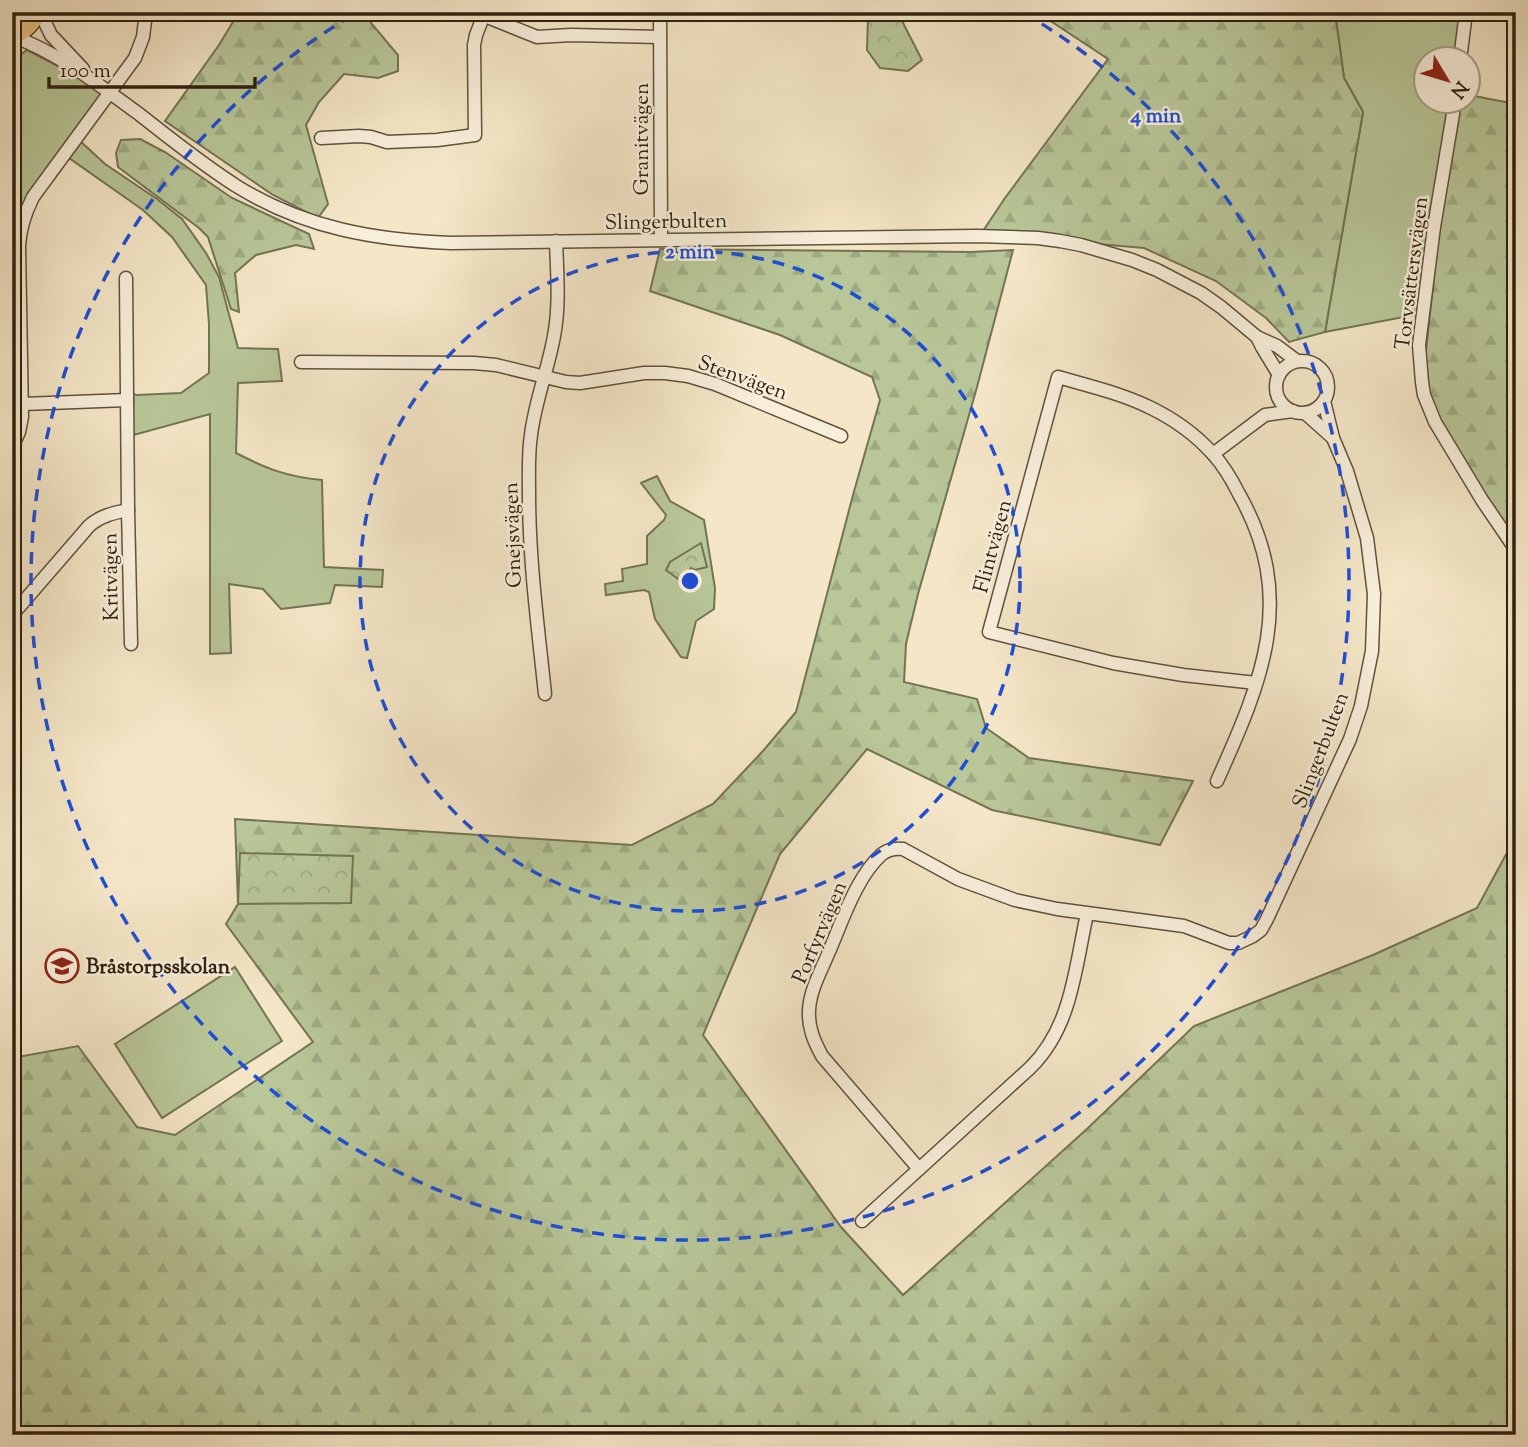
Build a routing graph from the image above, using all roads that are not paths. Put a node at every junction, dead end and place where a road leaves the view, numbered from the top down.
1 (39, 12) edge
2 (146, 12) edge
3 (660, 12) edge
4 (1466, 12) edge
5 (485, 14) edge
6 (12, 36) edge
7 (660, 37) junction
8 (1462, 46) edge
9 (95, 81) junction
10 (110, 93) junction
11 (1453, 116) edge
12 (321, 138) dead end
13 (661, 240) junction
14 (556, 241) junction
15 (16, 275) edge
16 (126, 278) dead end
17 (17, 335) edge
18 (1257, 337) junction
19 (301, 362) dead end
20 (1297, 362) junction
21 (1279, 375) junction
22 (545, 376) junction
23 (1277, 392) junction
24 (127, 400) junction
25 (1324, 401) junction
26 (23, 404) junction
27 (1299, 412) junction
28 (1265, 415) junction
29 (841, 436) dead end
30 (1332, 438) junction
31 (12, 447) edge
32 (1213, 454) junction
33 (128, 510) junction
34 (1516, 550) edge
35 (12, 615) edge
36 (131, 644) dead end
37 (1256, 683) junction
38 (545, 694) dead end
39 (1217, 781) dead end
40 (1273, 906) joint
41 (1087, 914) junction
42 (919, 1169) junction
43 (862, 1221) dead end

1 - 6 main road
1 - 9 street, Slingerbulten
2 - 10 street
3 - 7 street, Granitvägen
4 - 8 street
5 - 7 street
5 - 12 street
6 - 9 street, Slingerbulten
7 - 13 street, Granitvägen
9 - 10 street, Slingerbulten
10 - 14 street, Slingerbulten
10 - 15 street
11 - 34 street, Torvsättersvägen
13 - 14 street, Slingerbulten
13 - 18 street, Slingerbulten
14 - 22 street, Gnejsvägen
15 - 17 street
16 - 24 street, Kritvägen
17 - 26 street
18 - 20 street, Slingerbulten
18 - 21 street, Slingerbulten
19 - 22 street
20 - 21 street
20 - 25 street
21 - 23 street
22 - 29 street, Stenvägen
22 - 38 street, Gnejsvägen
23 - 27 street
23 - 28 street
24 - 26 street
24 - 33 street, Kritvägen
25 - 27 street
25 - 30 street, Slingerbulten
26 - 31 street
27 - 28 street
27 - 30 street, Slingerbulten
28 - 32 street
30 - 40 street, Slingerbulten
32 - 37 street, Flintvägen
32 - 37 street, Flintvägen
33 - 35 street, Kritvägen
33 - 36 street, Kritvägen
37 - 39 street, Flintvägen
40 - 41 street, Porfyrvägen
41 - 42 street
41 - 42 street, Porfyrvägen
42 - 43 street

